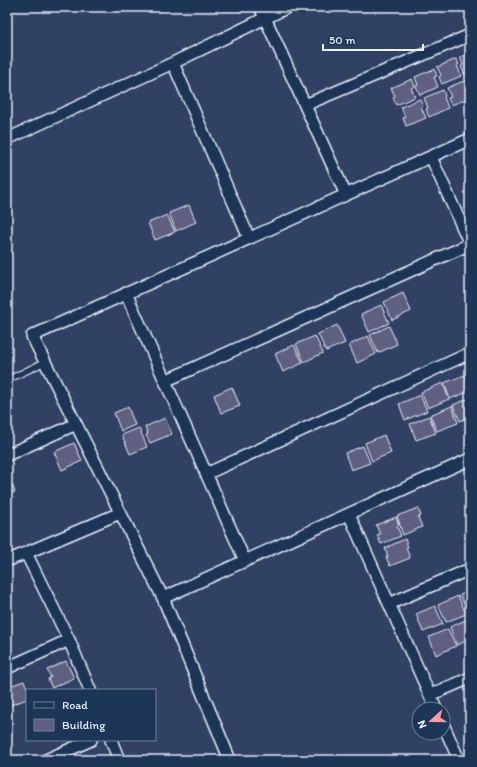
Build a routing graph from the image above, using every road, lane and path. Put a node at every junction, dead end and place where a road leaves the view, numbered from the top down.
1 (260, 7) edge
2 (288, 7) edge
3 (266, 18) junction
4 (470, 34) edge
5 (173, 63) junction
6 (305, 105) junction
7 (7, 139) edge
8 (470, 139) edge
9 (431, 157) junction
10 (346, 195) junction
11 (249, 238) junction
12 (470, 244) edge
13 (126, 293) junction
14 (470, 353) edge
15 (45, 362) junction
16 (7, 380) edge
17 (165, 381) junction
18 (76, 424) junction
19 (7, 455) edge
20 (470, 459) edge
21 (206, 474) junction
22 (120, 513) junction
23 (349, 514) junction
24 (26, 553) junction
25 (7, 561) edge
26 (245, 561) junction
27 (470, 569) edge
28 (163, 598) junction
29 (389, 604) junction
30 (69, 640) junction
31 (7, 668) edge
32 (470, 678) edge
33 (90, 689) edge
34 (430, 695) junction
35 (433, 701) edge
36 (88, 741) edge
37 (111, 741) edge
38 (451, 741) edge
39 (46, 760) edge
40 (119, 760) edge
41 (230, 760) edge
42 (459, 760) edge

1 - 3 street
2 - 3 street
3 - 5 street
3 - 6 street
4 - 6 street
5 - 7 street
5 - 11 street
6 - 10 street
8 - 9 street
9 - 10 street
9 - 12 street
10 - 11 street
11 - 13 street
12 - 17 street
13 - 15 street
13 - 17 street
14 - 21 street
15 - 16 lane
15 - 18 street
17 - 21 street
18 - 19 street
18 - 22 street
20 - 23 street
21 - 26 street
22 - 24 street
22 - 28 street
23 - 26 street
23 - 29 street
24 - 25 street
24 - 30 street
26 - 28 street
27 - 29 street
28 - 41 street
29 - 34 street
30 - 31 street
30 - 33 street
32 - 34 street
34 - 35 street
36 - 39 street
37 - 40 street
38 - 42 street

